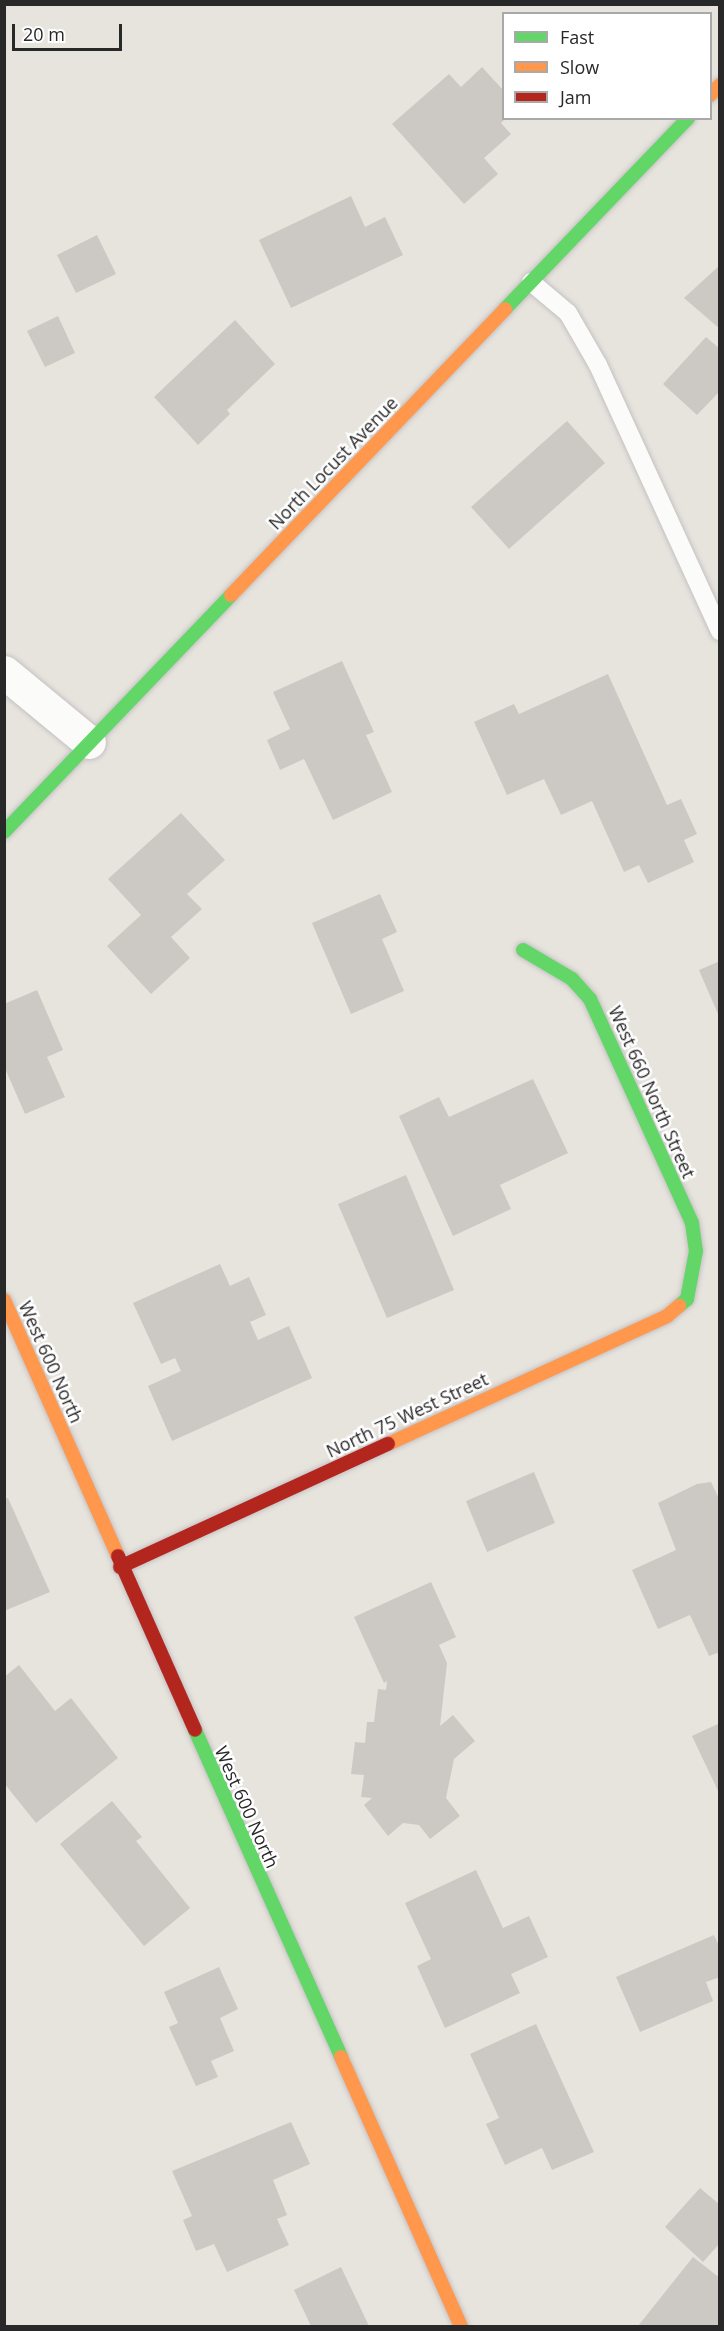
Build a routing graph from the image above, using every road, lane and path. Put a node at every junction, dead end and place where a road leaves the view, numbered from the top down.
1 (686, 120) edge
2 (531, 282) junction
3 (720, 632) edge
4 (4, 672) edge
5 (89, 742) junction
6 (4, 832) edge
7 (523, 950) dead end
8 (693, 1280) joint
9 (4, 1300) edge
10 (120, 1567) junction
11 (461, 2326) edge

1 - 2 street, North Locust Avenue
2 - 3 lane
2 - 5 street, North Locust Avenue
4 - 5 street
5 - 6 street, North Locust Avenue
7 - 8 street, West 660 North Street
8 - 10 street, North 75 West Street
9 - 10 street, West 600 North
10 - 11 street, West 600 North

